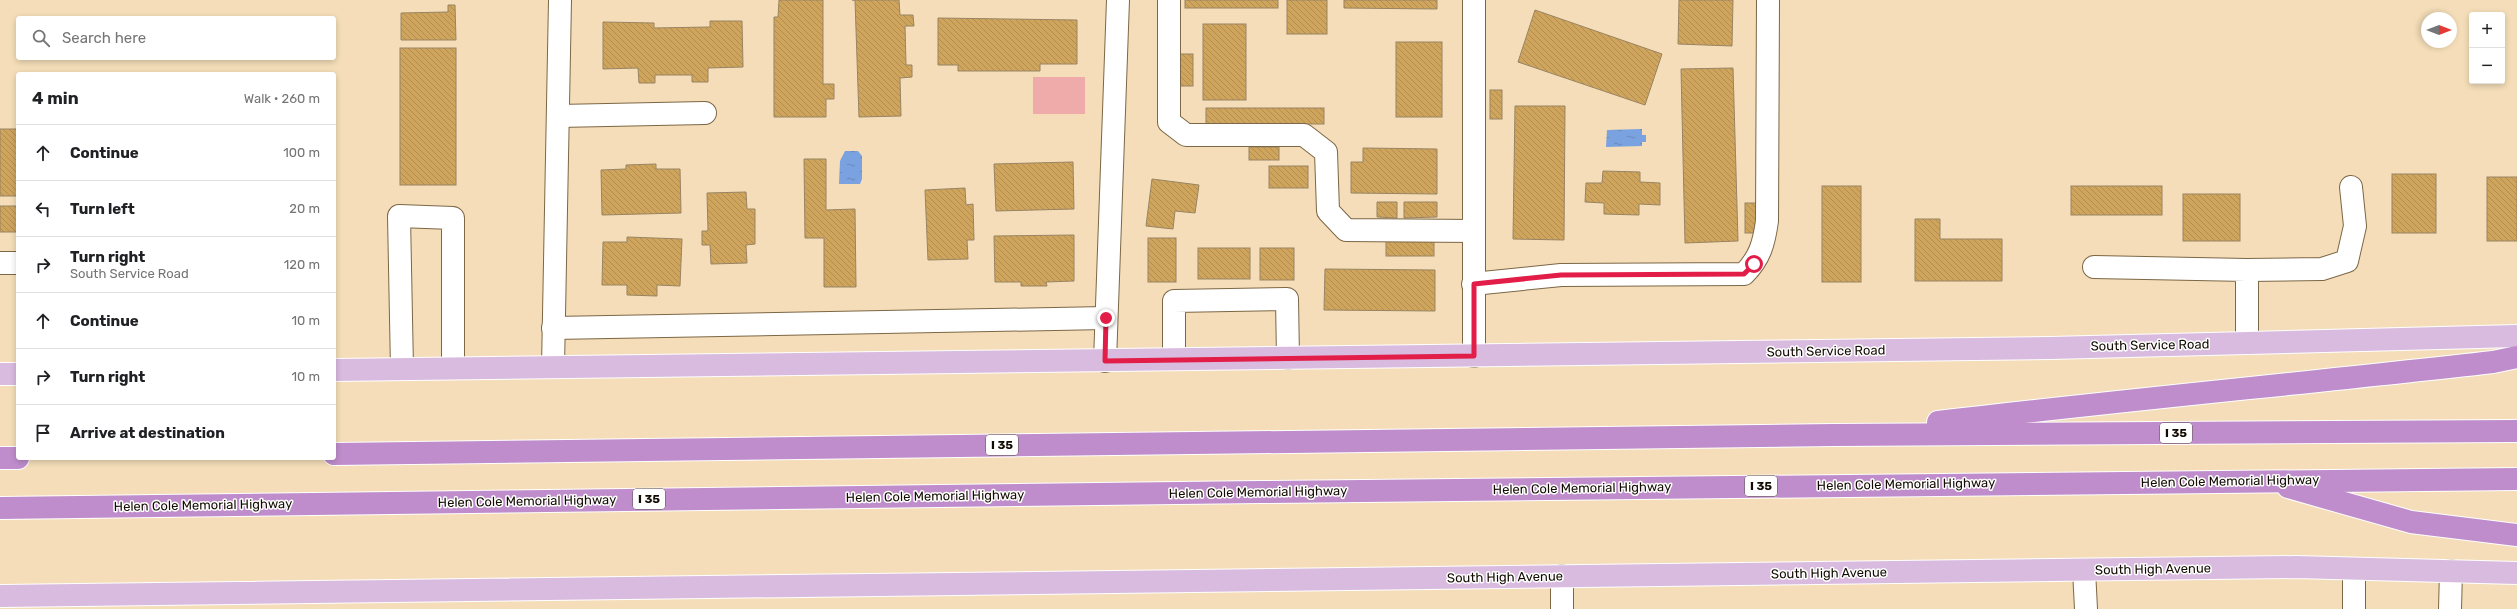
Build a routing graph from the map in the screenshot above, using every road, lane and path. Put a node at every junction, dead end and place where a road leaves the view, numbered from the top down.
1 (560, 0) edge
2 (1118, 0) edge
3 (1169, 0) edge
4 (1474, 0) edge
5 (1768, 0) edge
6 (705, 113) dead end
7 (558, 116) junction
8 (2351, 187) dead end
9 (1474, 231) junction
10 (0, 263) edge
11 (16, 263) edge
12 (2094, 267) dead end
13 (2247, 270) junction
14 (1474, 284) junction
15 (1106, 318) junction
16 (553, 328) junction
17 (2517, 336) edge
18 (2248, 343) junction
19 (1474, 356) junction
20 (2517, 357) edge
21 (1288, 358) junction
22 (1174, 359) junction
23 (1105, 361) junction
24 (553, 367) junction
25 (453, 368) junction
26 (402, 369) junction
27 (336, 370) edge
28 (0, 374) edge
29 (16, 374) edge
30 (2517, 431) edge
31 (1834, 435) junction
32 (336, 454) edge
33 (0, 458) edge
34 (16, 458) edge
35 (2517, 479) edge
36 (2262, 480) junction
37 (0, 508) edge
38 (38, 508) junction
39 (0, 515) edge
40 (2517, 535) edge
41 (2354, 569) junction
42 (2084, 570) junction
43 (2451, 571) junction
44 (2517, 573) edge
45 (1562, 576) junction
46 (0, 596) edge
47 (1562, 609) edge
48 (2086, 609) edge
49 (2354, 609) edge
50 (2450, 609) edge

1 - 7 street
2 - 15 street
3 - 9 street
4 - 9 street
5 - 14 street
6 - 7 street
7 - 16 street
8 - 13 street
9 - 14 street
10 - 11 street
12 - 13 street
13 - 18 street
14 - 19 street
15 - 16 street
15 - 23 street
16 - 24 street
17 - 18 main road, South Service Road
18 - 19 main road, South Service Road
19 - 21 main road, South Service Road
20 - 31 highway
21 - 22 main road, South Service Road
21 - 22 street
22 - 23 main road, South Service Road
23 - 24 main road, South Service Road
24 - 25 main road, South Service Road
25 - 26 main road, South Service Road
25 - 26 street
26 - 27 main road, South Service Road
28 - 29 main road
30 - 31 highway, I 35
31 - 32 highway, I 35
33 - 34 highway
35 - 36 highway, Helen Cole Memorial Highway / I 35
36 - 38 highway, Helen Cole Memorial Highway / I 35
36 - 40 highway
37 - 38 highway, Helen Cole Memorial Highway / I 35
38 - 39 highway
41 - 42 main road, South High Avenue
41 - 43 main road, South High Avenue
41 - 49 street
42 - 45 main road, South High Avenue
42 - 48 street
43 - 44 main road, South High Avenue
43 - 50 street
45 - 46 main road, South High Avenue
45 - 47 street

